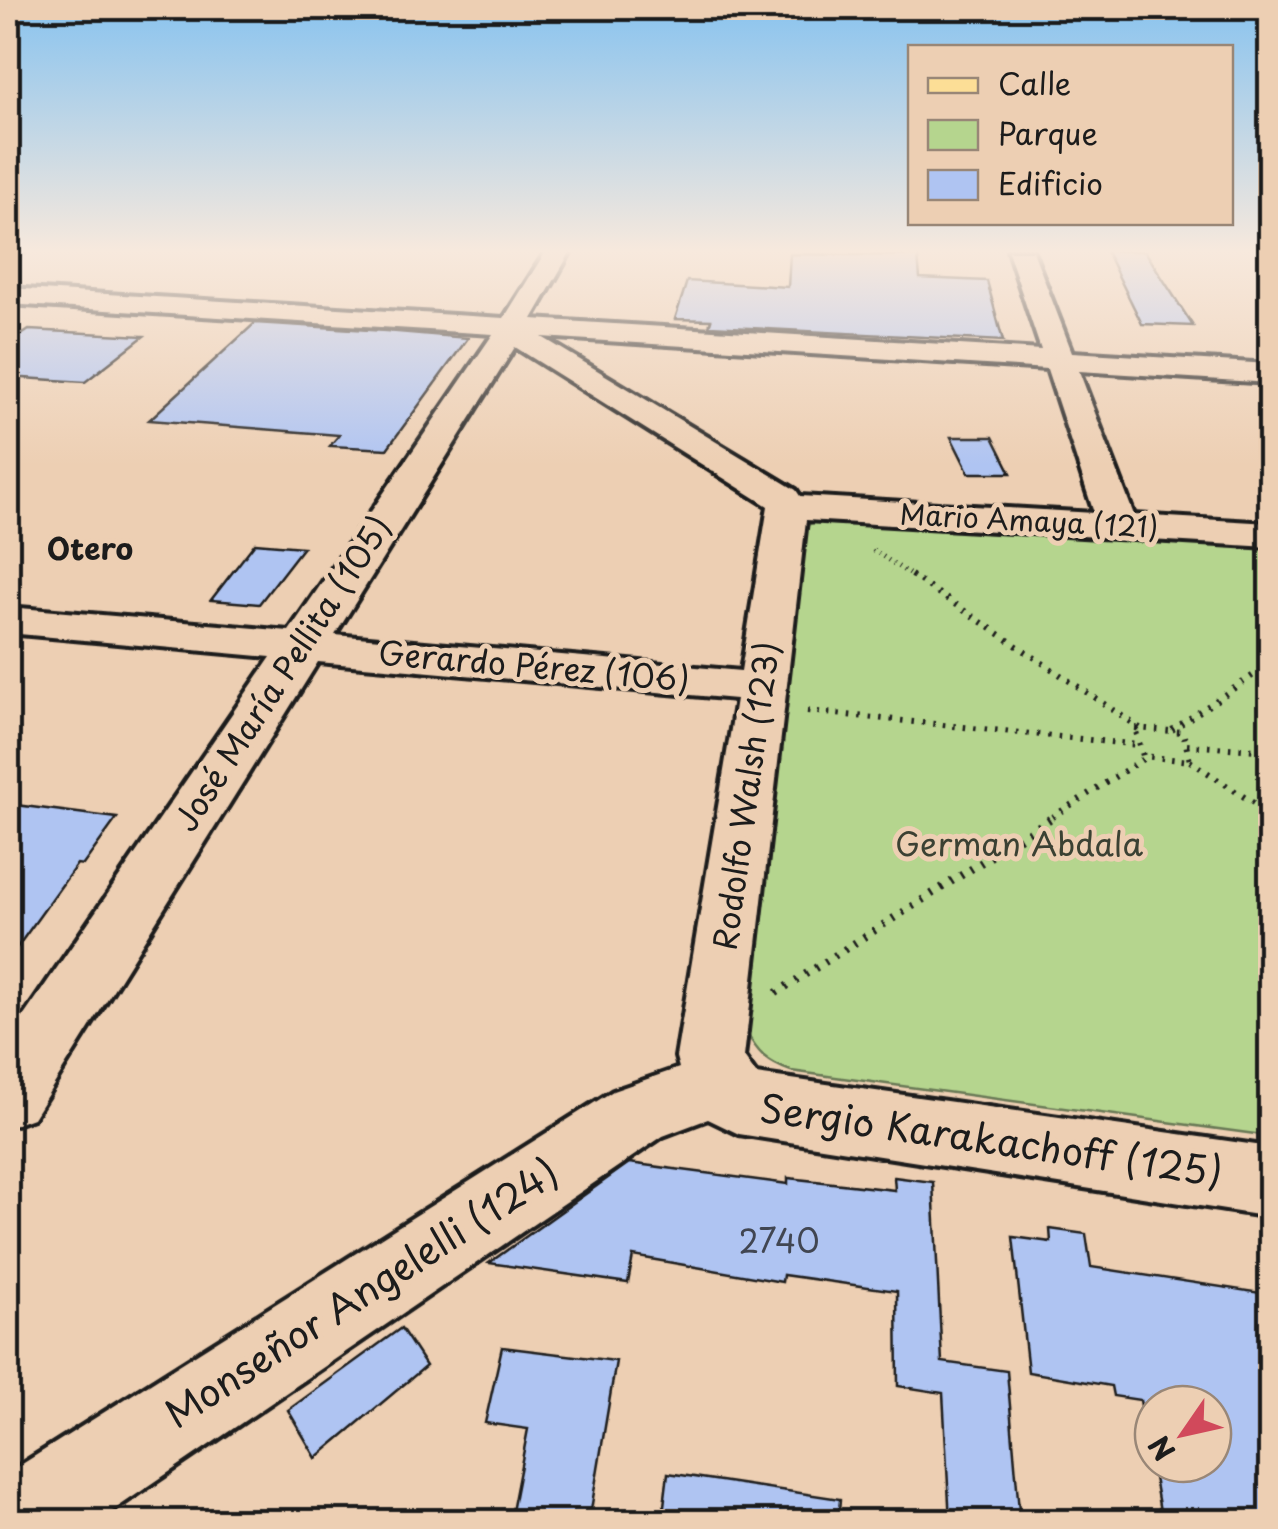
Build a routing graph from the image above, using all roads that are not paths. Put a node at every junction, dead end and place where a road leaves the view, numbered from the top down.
1 (424, 322) edge
2 (516, 322) edge
3 (1045, 322) edge
4 (513, 328) junction
5 (1058, 360) junction
6 (1270, 372) edge
7 (788, 507) junction
8 (1118, 526) junction
9 (1270, 535) edge
10 (8, 620) edge
11 (300, 646) junction
12 (783, 699) junction
13 (718, 1085) junction
14 (8, 1096) edge
15 (1270, 1182) edge
16 (14, 1522) edge

1 - 4 street
2 - 4 street, José María Pellita (105)
3 - 5 street
4 - 5 street
4 - 7 street
4 - 11 street, José María Pellita (105)
5 - 6 street
5 - 8 street
7 - 8 street, Mario Amaya (121)
7 - 12 street, Rodolfo Walsh (123)
8 - 9 street, Mario Amaya (121)
10 - 11 street, Gerardo Pérez (106)
11 - 12 street, Gerardo Pérez (106)
11 - 14 street, José María Pellita (105)
12 - 13 street, Rodolfo Walsh (123)
13 - 15 street, Sergio Karakachoff (125)
13 - 16 street, Monseñor Angelelli (124)

